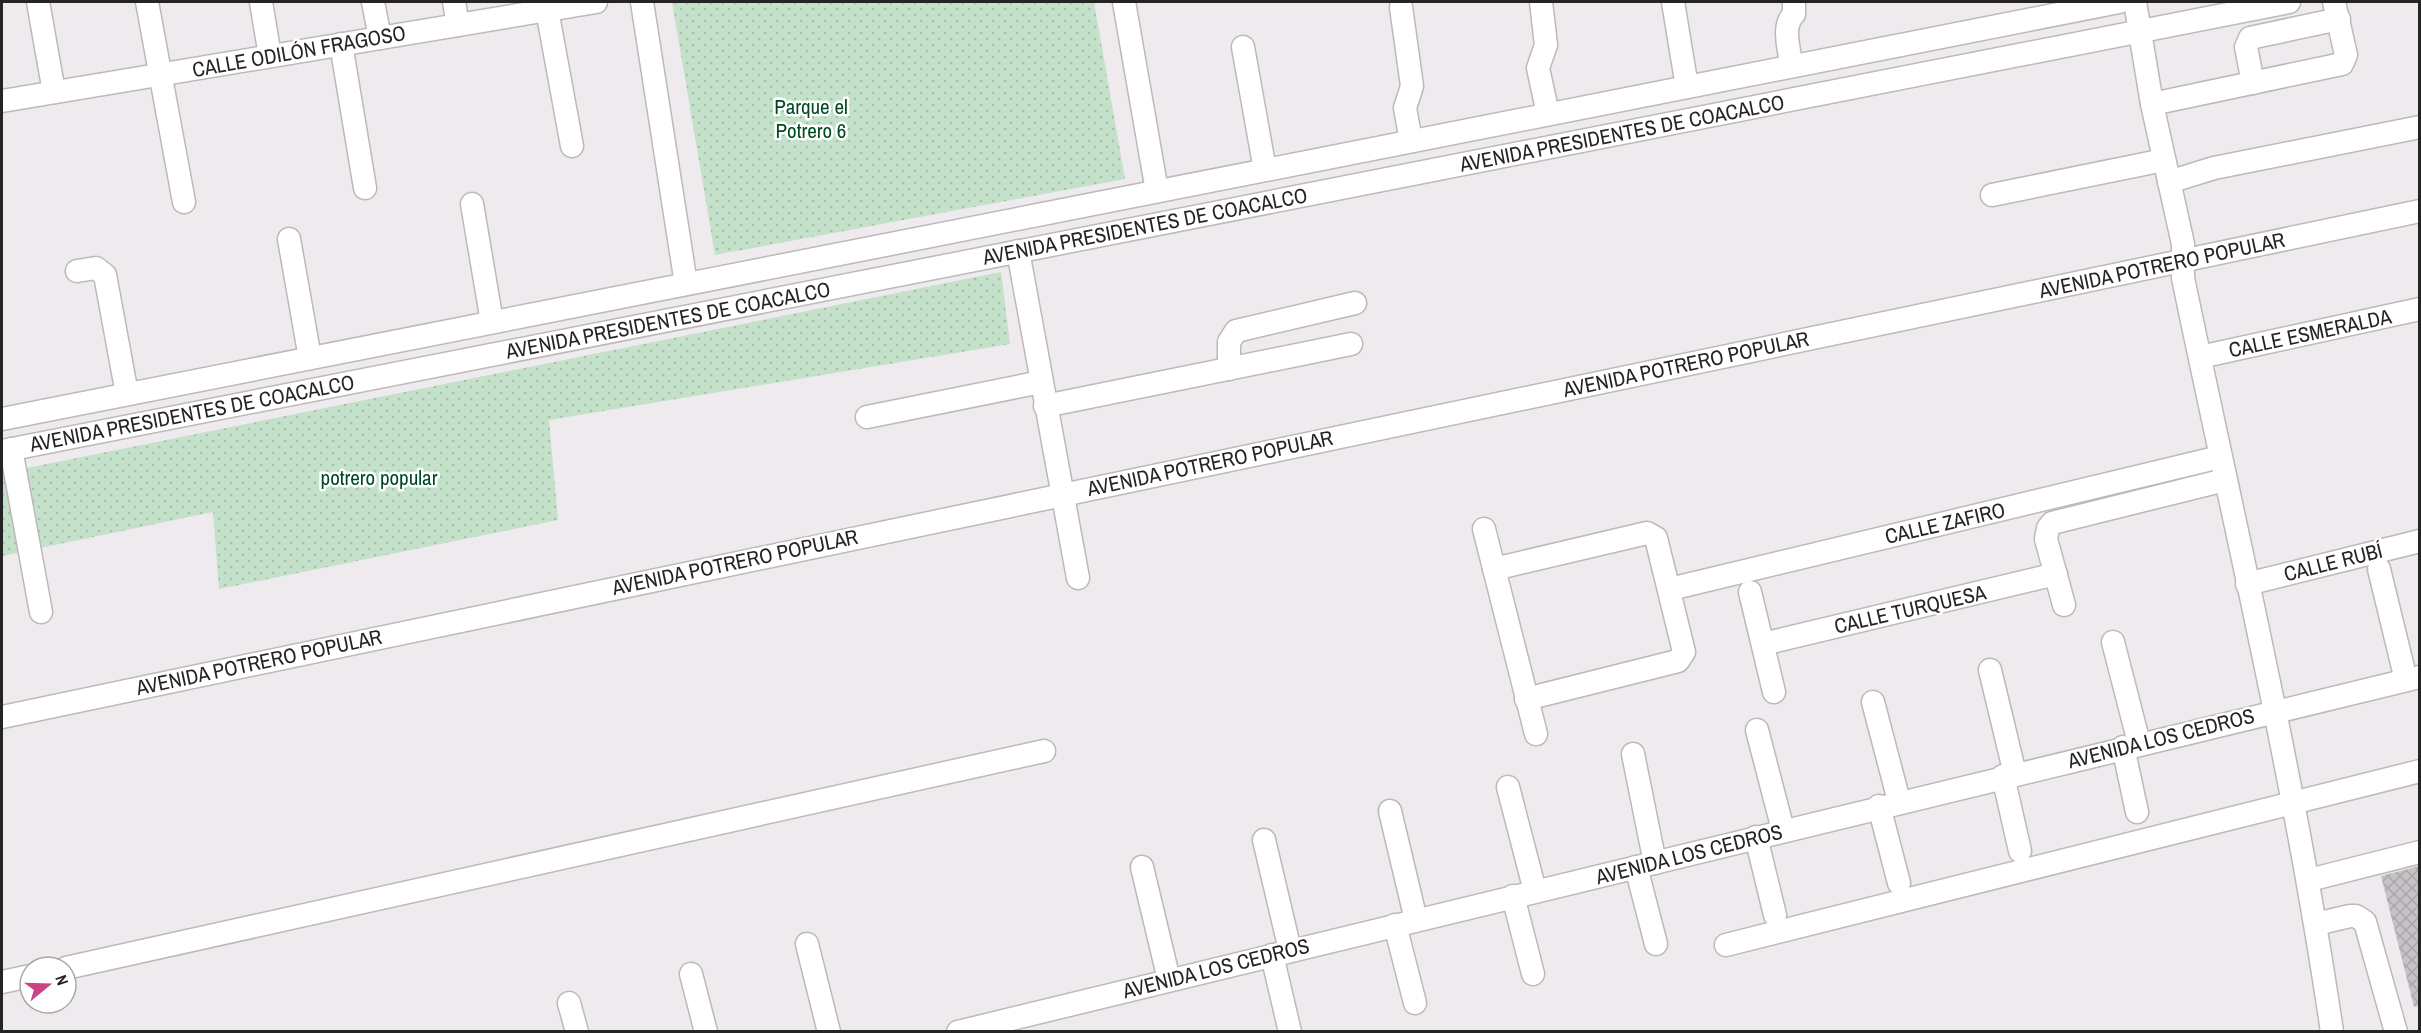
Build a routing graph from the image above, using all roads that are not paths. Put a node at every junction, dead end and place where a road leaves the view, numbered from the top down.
1 (39, 2) edge
2 (147, 2) edge
3 (261, 2) edge
4 (373, 2) edge
5 (454, 2) edge
6 (596, 2) edge
7 (642, 2) edge
8 (1124, 2) edge
9 (1541, 2) edge
10 (1673, 2) edge
11 (1794, 2) edge
12 (2119, 2) edge
13 (2135, 2) edge
14 (2289, 2) edge
15 (1401, 7) dead end
16 (547, 10) junction
17 (2336, 10) edge
18 (2024, 11) edge
19 (458, 25) junction
20 (2139, 32) junction
21 (380, 38) junction
22 (341, 44) junction
23 (1243, 47) dead end
24 (270, 56) junction
25 (1791, 66) junction
26 (161, 74) junction
27 (2253, 83) junction
28 (1687, 87) junction
29 (54, 92) junction
30 (2, 101) edge
31 (2152, 104) junction
32 (1548, 114) junction
33 (2420, 127) edge
34 (1411, 141) junction
35 (572, 146) dead end
36 (1265, 170) junction
37 (2166, 171) junction
38 (365, 188) dead end
39 (1157, 191) junction
40 (1992, 195) dead end
41 (184, 202) dead end
42 (471, 204) dead end
43 (2420, 211) edge
44 (289, 239) dead end
45 (897, 242) junction
46 (1018, 251) junction
47 (2183, 261) junction
48 (77, 271) dead end
49 (904, 274) junction
50 (686, 284) junction
51 (1355, 303) dead end
52 (2420, 309) edge
53 (492, 322) junction
54 (429, 335) junction
55 (1351, 344) dead end
56 (2199, 357) junction
57 (310, 358) junction
58 (436, 366) junction
59 (1229, 369) junction
60 (1041, 382) junction
61 (127, 394) junction
62 (1045, 406) junction
63 (867, 417) dead end
64 (2, 419) edge
65 (6, 450) edge
66 (2220, 457) junction
67 (2225, 480) junction
68 (1062, 493) junction
69 (1484, 529) dead end
70 (2420, 540) edge
71 (1494, 568) junction
72 (2379, 569) dead end
73 (2056, 574) junction
74 (1078, 578) dead end
75 (2247, 584) junction
76 (1670, 588) junction
77 (1750, 592) dead end
78 (2064, 605) dead end
79 (41, 612) dead end
80 (2113, 642) dead end
81 (1763, 645) junction
82 (1990, 670) dead end
83 (2416, 679) edge
84 (1774, 692) dead end
85 (1526, 699) junction
86 (1873, 702) dead end
87 (2274, 711) junction
88 (2, 717) edge
89 (1757, 730) dead end
90 (1536, 734) dead end
91 (2131, 745) junction
92 (1044, 751) dead end
93 (1633, 754) dead end
94 (2420, 771) edge
95 (2009, 775) junction
96 (1508, 787) dead end
97 (2294, 802) junction
98 (1889, 804) junction
99 (1390, 811) dead end
100 (2137, 812) dead end
101 (1783, 830) junction
102 (1756, 837) junction
103 (1264, 840) dead end
104 (2020, 851) dead end
105 (2420, 852) edge
106 (1646, 865) junction
107 (1142, 867) dead end
108 (2309, 880) junction
109 (1899, 883) dead end
110 (1524, 893) junction
111 (1775, 915) dead end
112 (1405, 923) junction
113 (2316, 924) junction
114 (807, 944) dead end
115 (1656, 944) dead end
116 (1726, 945) dead end
117 (1281, 953) junction
118 (78, 965) edge
119 (691, 974) dead end
120 (1533, 974) dead end
121 (18, 979) edge
122 (1168, 980) junction
123 (2, 982) edge
124 (569, 1003) dead end
125 (1414, 1003) dead end
126 (577, 1032) edge
127 (706, 1032) edge
128 (829, 1032) edge
129 (958, 1032) edge
130 (1290, 1032) edge
131 (2332, 1032) edge
132 (2396, 1032) edge

1 - 29 street
2 - 26 street
3 - 24 street
4 - 21 street
5 - 19 street
6 - 16 street, CALLE ODILÓN FRAGOSO
7 - 50 street
8 - 39 street
9 - 32 street
10 - 28 street
11 - 25 street
12 - 18 street, AVENIDA PRESIDENTES DE COACALCO
13 - 20 street
14 - 20 street, AVENIDA PRESIDENTES DE COACALCO
15 - 34 street
16 - 19 street, CALLE ODILÓN FRAGOSO
16 - 35 street
17 - 27 street
17 - 27 street
18 - 25 street, AVENIDA PRESIDENTES DE COACALCO
19 - 21 street, CALLE ODILÓN FRAGOSO
20 - 31 street
20 - 46 street, AVENIDA PRESIDENTES DE COACALCO
21 - 22 street, CALLE ODILÓN FRAGOSO
22 - 24 street, CALLE ODILÓN FRAGOSO
22 - 38 street
23 - 36 street
24 - 26 street, CALLE ODILÓN FRAGOSO
25 - 28 street, AVENIDA PRESIDENTES DE COACALCO
26 - 29 street, CALLE ODILÓN FRAGOSO
26 - 41 street
27 - 31 street
28 - 32 street, AVENIDA PRESIDENTES DE COACALCO
29 - 30 street, CALLE ODILÓN FRAGOSO
31 - 37 street
32 - 34 street, AVENIDA PRESIDENTES DE COACALCO
33 - 37 street
34 - 36 street, AVENIDA PRESIDENTES DE COACALCO
36 - 39 street, AVENIDA PRESIDENTES DE COACALCO
37 - 40 street
37 - 47 street
39 - 45 street, AVENIDA PRESIDENTES DE COACALCO
42 - 53 street
43 - 47 street, AVENIDA POTRERO POPULAR
44 - 57 street
45 - 49 street
45 - 50 street, AVENIDA PRESIDENTES DE COACALCO
46 - 49 street, AVENIDA PRESIDENTES DE COACALCO
46 - 60 street
47 - 56 street
47 - 68 street, AVENIDA POTRERO POPULAR
48 - 61 street
49 - 58 street, AVENIDA PRESIDENTES DE COACALCO
50 - 53 street, AVENIDA PRESIDENTES DE COACALCO
51 - 59 street
52 - 56 street, CALLE ESMERALDA
53 - 54 street, AVENIDA PRESIDENTES DE COACALCO
54 - 57 street, AVENIDA PRESIDENTES DE COACALCO
54 - 58 street
55 - 59 street
56 - 66 street
57 - 61 street, AVENIDA PRESIDENTES DE COACALCO
58 - 65 street, AVENIDA PRESIDENTES DE COACALCO
59 - 62 street
60 - 62 street
60 - 63 street
61 - 64 street, AVENIDA PRESIDENTES DE COACALCO
62 - 68 street
65 - 79 street
66 - 67 street
66 - 76 street, CALLE ZAFIRO
67 - 73 street
67 - 75 street
68 - 74 street
68 - 88 street, AVENIDA POTRERO POPULAR
69 - 71 street
70 - 75 street, CALLE RUBÍ
71 - 76 street
71 - 85 street
72 - 83 street
73 - 78 street
73 - 81 street, CALLE TURQUESA
75 - 87 street
76 - 85 street
77 - 81 street
80 - 91 street
81 - 84 street
82 - 95 street
83 - 87 street, AVENIDA LOS CEDROS
85 - 90 street
86 - 98 street
87 - 91 street, AVENIDA LOS CEDROS
87 - 97 street
89 - 101 street
91 - 95 street, AVENIDA LOS CEDROS
91 - 100 street
92 - 118 street
93 - 106 street
94 - 97 street
95 - 98 street, AVENIDA LOS CEDROS
95 - 104 street
96 - 110 street
97 - 108 street
97 - 116 street
98 - 101 street, AVENIDA LOS CEDROS
98 - 109 street
99 - 112 street
101 - 102 street, AVENIDA LOS CEDROS
102 - 106 street, AVENIDA LOS CEDROS
102 - 111 street
103 - 117 street
105 - 108 street
106 - 110 street, AVENIDA LOS CEDROS
106 - 115 street
107 - 122 street
108 - 113 street
110 - 112 street, AVENIDA LOS CEDROS
110 - 120 street
112 - 117 street, AVENIDA LOS CEDROS
112 - 125 street
113 - 131 street
113 - 132 street
114 - 128 street
117 - 122 street, AVENIDA LOS CEDROS
117 - 130 street
119 - 127 street
121 - 123 street
122 - 129 street, AVENIDA LOS CEDROS
124 - 126 street

